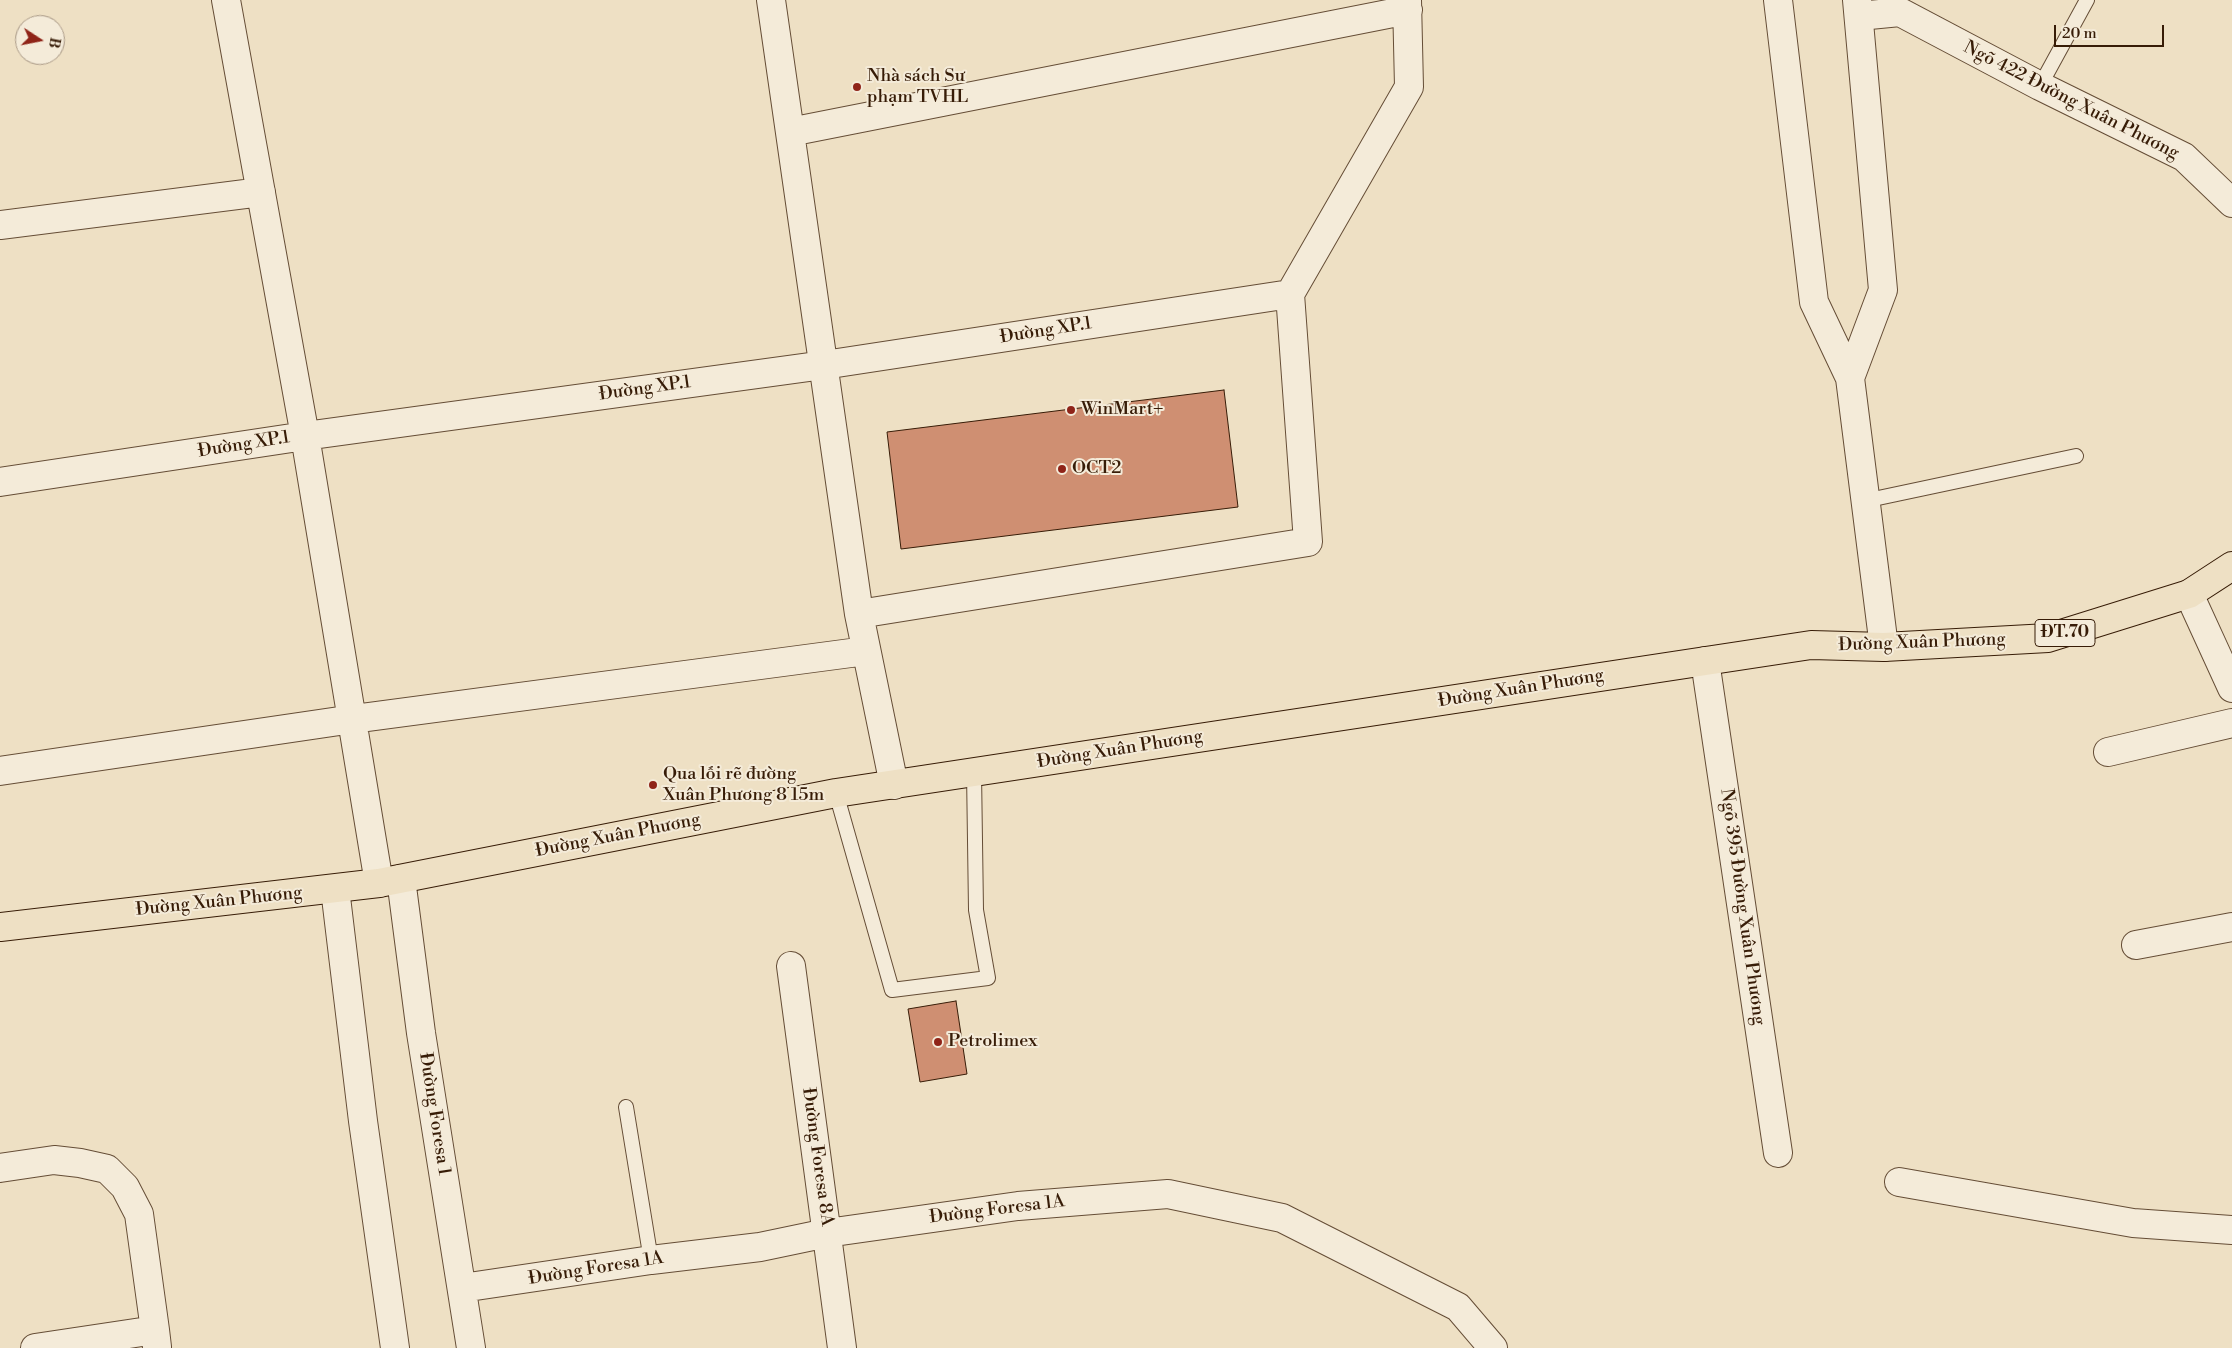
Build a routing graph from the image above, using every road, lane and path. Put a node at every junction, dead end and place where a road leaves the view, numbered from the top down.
1 (226, 0) edge
2 (771, 0) edge
3 (1778, 0) edge
4 (2087, 0) edge
5 (1408, 5) edge
6 (1858, 8) edge
7 (2040, 86) junction
8 (790, 132) junction
9 (261, 192) junction
10 (2232, 203) edge
11 (0, 225) edge
12 (1290, 294) junction
13 (824, 365) junction
14 (1850, 378) junction
15 (305, 436) junction
16 (2076, 456) dead end
17 (0, 482) edge
18 (1864, 501) junction
19 (2232, 566) edge
20 (2189, 594) junction
21 (859, 614) junction
22 (1884, 647) junction
23 (866, 651) junction
24 (1705, 661) junction
25 (2232, 688) edge
26 (353, 718) junction
27 (2232, 723) edge
28 (2108, 752) dead end
29 (0, 771) edge
30 (974, 772) junction
31 (894, 785) junction
32 (836, 793) junction
33 (390, 881) junction
34 (335, 889) junction
35 (0, 927) edge
36 (2232, 927) edge
37 (2136, 945) dead end
38 (791, 966) dead end
39 (626, 1107) dead end
40 (1778, 1153) dead end
41 (0, 1168) edge
42 (1899, 1182) dead end
43 (2232, 1230) edge
44 (827, 1234) junction
45 (651, 1260) junction
46 (462, 1288) junction
47 (156, 1339) edge
48 (35, 1348) edge
49 (395, 1348) edge
50 (471, 1348) edge
51 (842, 1348) edge
52 (1493, 1348) edge

1 - 9 street, Đường Foresa 1
2 - 8 street
3 - 14 street
4 - 7 lane
5 - 8 street
5 - 12 street
6 - 7 street, Ngõ 422 Đường Xuân Phương
6 - 14 street
7 - 10 street, Ngõ 422 Đường Xuân Phương
8 - 13 street
9 - 11 street
9 - 15 street, Đường Foresa 1
12 - 13 street, Đường XP.1
12 - 21 street
13 - 15 street, Đường XP.1
13 - 21 street
14 - 18 street
15 - 17 street, Đường XP.1
15 - 26 street, Đường Foresa 1
16 - 18 lane
18 - 22 street
19 - 20 main road, Đường Xuân Phương / ĐT.70
20 - 22 main road, Đường Xuân Phương / ĐT.70
20 - 25 street
21 - 23 street
22 - 24 main road, Đường Xuân Phương / ĐT.70
23 - 26 street
23 - 31 street
24 - 30 main road, Đường Xuân Phương / ĐT.70
24 - 40 street, Ngõ 395 Đường Xuân Phương
26 - 29 street
26 - 33 street, Đường Foresa 1
27 - 28 street
30 - 31 main road, Đường Xuân Phương / ĐT.70
30 - 32 lane
31 - 32 main road, Đường Xuân Phương / ĐT.70
32 - 33 main road, Đường Xuân Phương / ĐT.70
33 - 34 main road, Đường Xuân Phương / ĐT.70
33 - 46 street, Đường Foresa 1
34 - 35 main road, Đường Xuân Phương / ĐT.70
34 - 49 street
36 - 37 street
38 - 44 street, Đường Foresa 8A
39 - 45 lane
41 - 47 street
42 - 43 street
44 - 45 street, Đường Foresa 1A
44 - 51 street, Đường Foresa 8A
44 - 52 street, Đường Foresa 1A
45 - 46 street, Đường Foresa 1A
46 - 50 street, Đường Foresa 1
47 - 48 street

